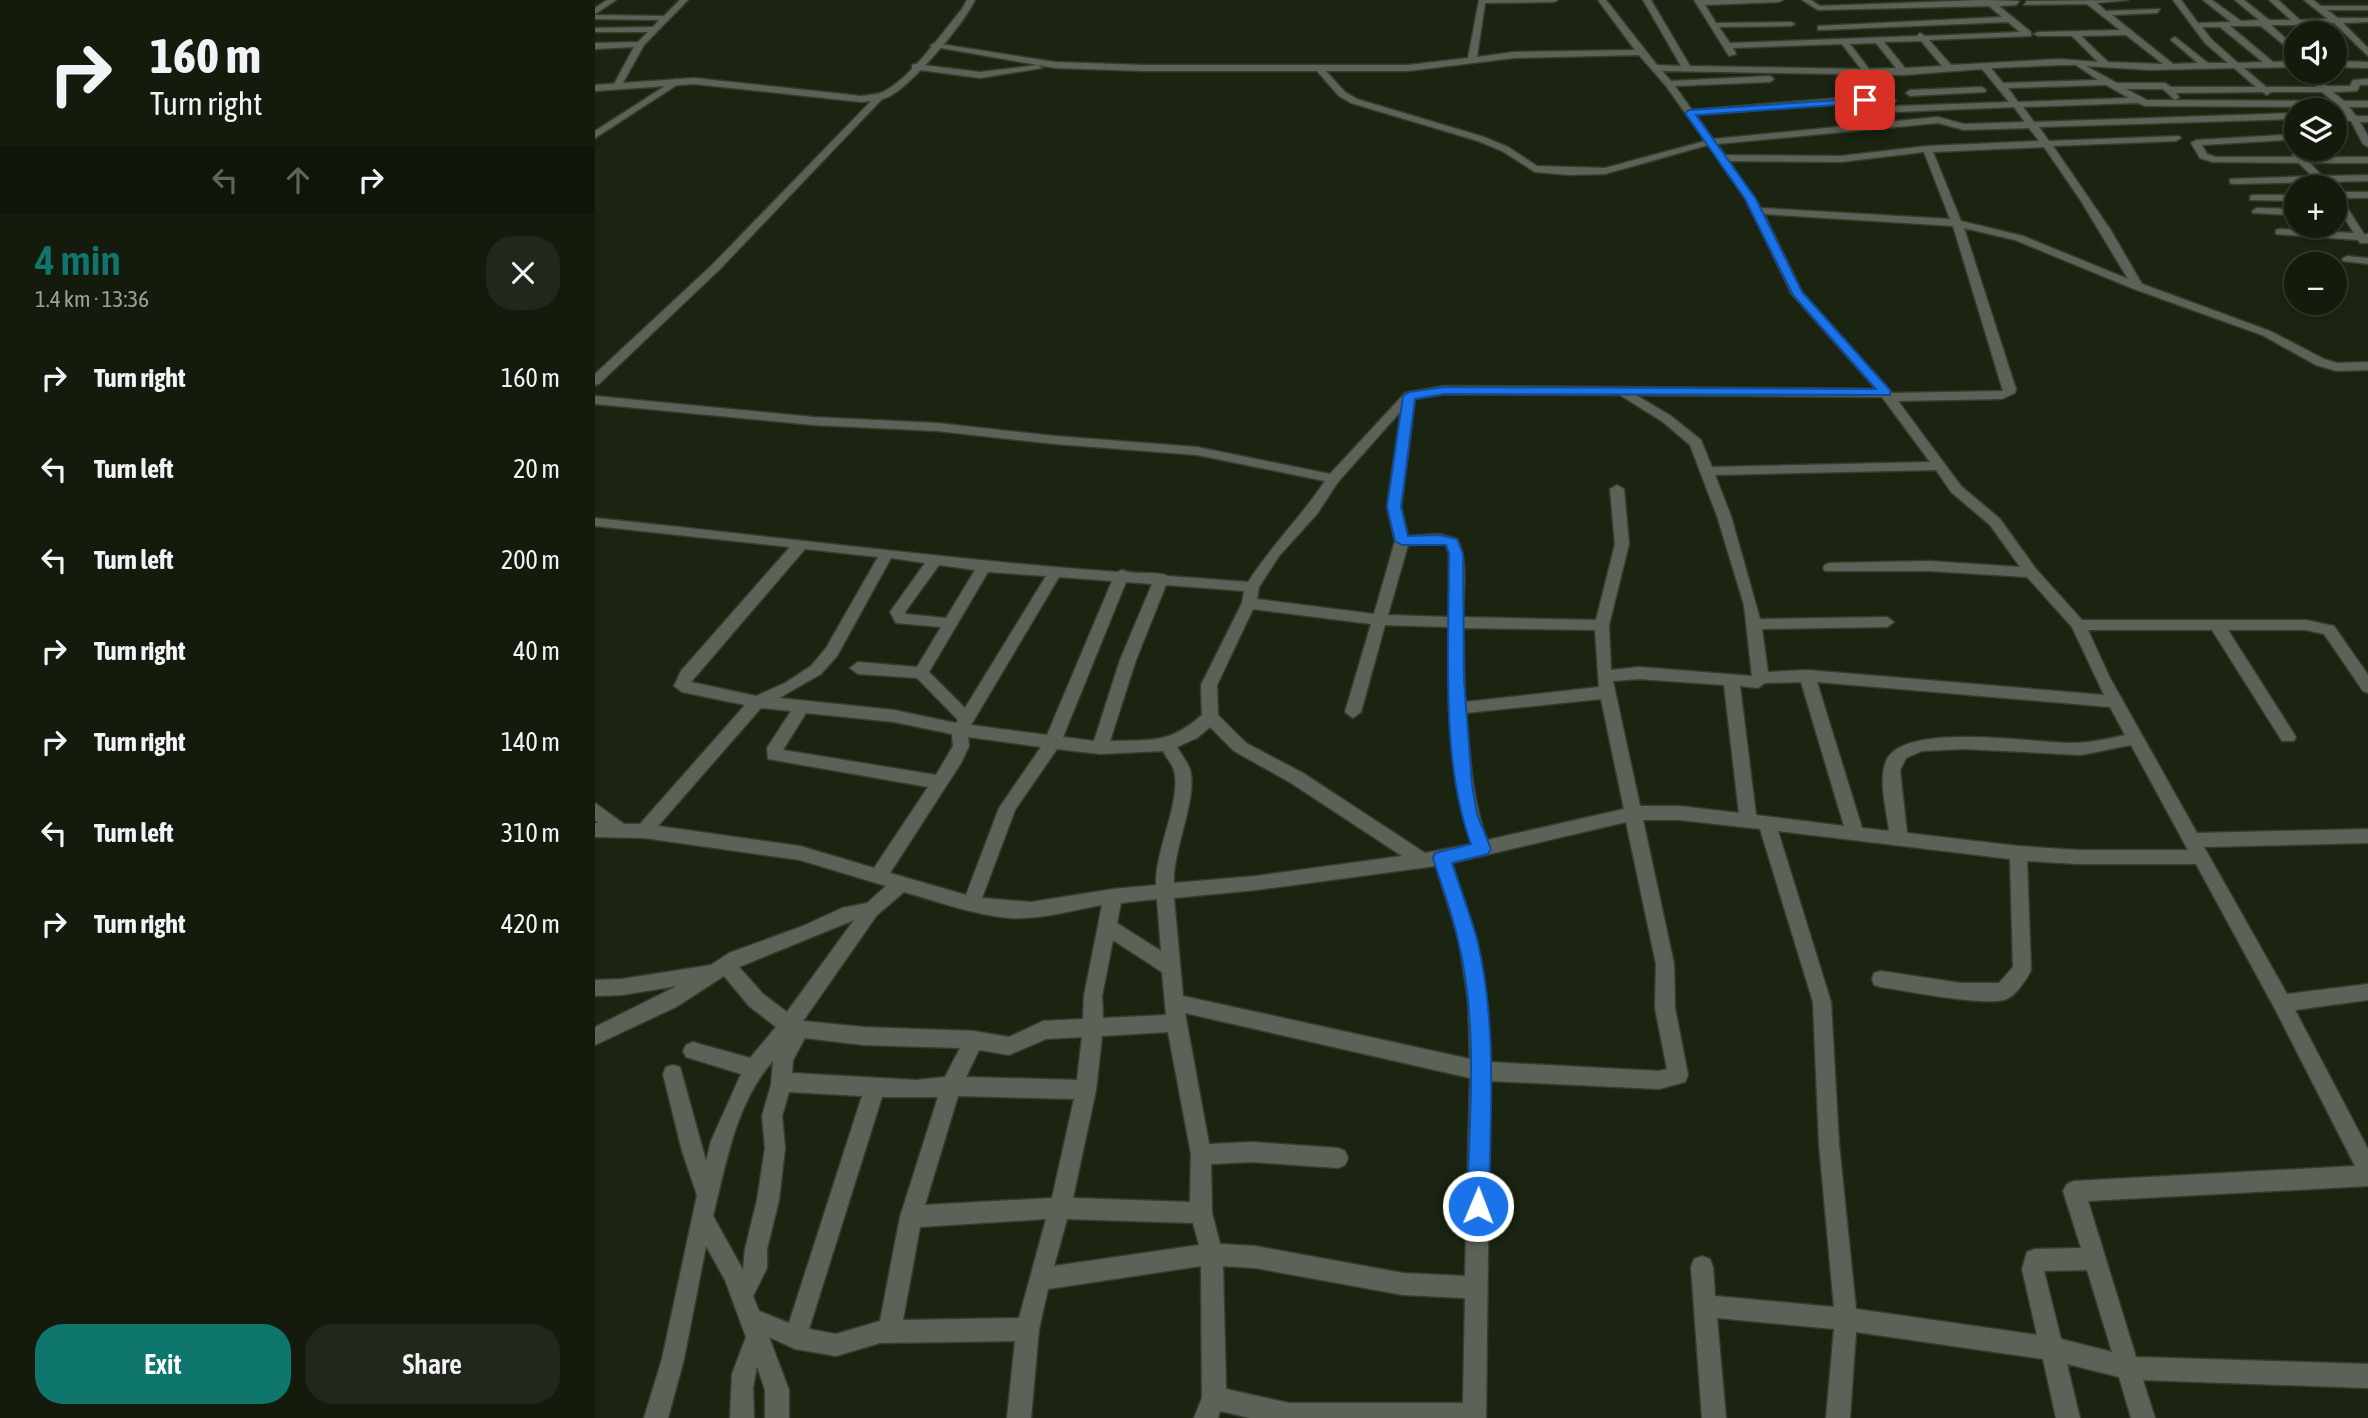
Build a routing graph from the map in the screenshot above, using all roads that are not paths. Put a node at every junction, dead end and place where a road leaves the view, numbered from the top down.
1 (612, 0) edge
2 (671, 0) edge
3 (685, 0) edge
4 (971, 0) edge
5 (1555, 0) edge
6 (1602, 0) edge
7 (1647, 0) edge
8 (1779, 0) edge
9 (1807, 0) edge
10 (2122, 0) edge
11 (2145, 0) edge
12 (2177, 0) edge
13 (2207, 0) edge
14 (2239, 0) edge
15 (2273, 0) edge
16 (2308, 0) edge
17 (2089, 1) edge
18 (1699, 2) edge
19 (1953, 2) edge
20 (1989, 2) edge
21 (2015, 3) dead end
22 (2027, 3) dead end
23 (1895, 4) edge
24 (2318, 8) junction
25 (2368, 8) edge
26 (596, 12) edge
27 (2106, 13) junction
28 (665, 18) junction
29 (2010, 19) junction
30 (2334, 19) junction
31 (2297, 20) junction
32 (2367, 20) edge
33 (2264, 22) junction
34 (2238, 23) junction
35 (1791, 24) junction
36 (1911, 24) junction
37 (2223, 24) junction
38 (1715, 25) junction
39 (2197, 25) junction
40 (1821, 28) dead end
41 (654, 29) junction
42 (596, 30) edge
43 (2128, 32) junction
44 (2038, 34) dead end
45 (2076, 35) junction
46 (2175, 39) dead end
47 (1925, 40) junction
48 (1879, 41) junction
49 (2284, 41) edge
50 (1845, 42) junction
51 (640, 44) junction
52 (1802, 44) junction
53 (595, 46) edge
54 (934, 46) junction
55 (1728, 46) junction
56 (1641, 52) junction
57 (2368, 53) edge
58 (1471, 61) junction
59 (2071, 62) junction
60 (2347, 63) edge
61 (2270, 64) junction
62 (2284, 64) edge
63 (1055, 65) junction
64 (2235, 65) junction
65 (2368, 65) edge
66 (2107, 66) junction
67 (915, 67) junction
68 (1985, 67) junction
69 (2172, 67) junction
70 (1319, 68) junction
71 (1655, 68) junction
72 (1687, 69) junction
73 (1742, 69) junction
74 (1950, 69) junction
75 (2205, 69) junction
76 (1774, 70) junction
77 (1870, 72) junction
78 (1901, 72) junction
79 (679, 81) junction
80 (1879, 82) dead end
81 (2218, 82) dead end
82 (2368, 82) edge
83 (1669, 84) junction
84 (2113, 84) junction
85 (2318, 84) edge
86 (617, 86) junction
87 (2001, 86) junction
88 (595, 88) edge
89 (2324, 89) junction
90 (1982, 90) dead end
91 (2170, 90) junction
92 (2228, 90) junction
93 (2265, 90) junction
94 (1885, 91) dead end
95 (1910, 93) junction
96 (879, 98) junction
97 (2335, 98) edge
98 (2137, 100) junction
99 (2181, 103) junction
100 (2243, 103) junction
101 (2278, 103) junction
102 (2284, 103) edge
103 (2347, 103) edge
104 (2016, 104) junction
105 (2368, 104) edge
106 (1894, 105) junction
107 (1920, 108) junction
108 (2284, 108) edge
109 (2347, 110) edge
110 (1689, 113) junction
111 (2260, 116) junction
112 (2284, 116) edge
113 (2194, 118) junction
114 (2347, 118) edge
115 (2354, 118) junction
116 (2158, 119) junction
117 (2368, 119) edge
118 (1905, 123) junction
119 (2033, 124) junction
120 (595, 135) edge
121 (2283, 138) joint
122 (1710, 142) junction
123 (2368, 144) edge
124 (2049, 145) junction
125 (1927, 149) junction
126 (1722, 158) junction
127 (2284, 158) edge
128 (2347, 159) edge
129 (2368, 160) edge
130 (2304, 161) edge
131 (2316, 175) edge
132 (2347, 178) edge
133 (2368, 178) edge
134 (2284, 179) edge
135 (2234, 181) dead end
136 (2368, 195) edge
137 (2347, 196) edge
138 (2254, 198) dead end
139 (2284, 198) edge
140 (2347, 208) edge
141 (1757, 211) junction
142 (2257, 211) dead end
143 (2284, 212) edge
144 (2347, 213) edge
145 (2353, 213) junction
146 (1957, 223) junction
147 (2280, 232) dead end
148 (2365, 237) edge
149 (2368, 247) edge
150 (2347, 259) dead end
151 (2368, 261) edge
152 (2138, 287) junction
153 (2368, 366) edge
154 (595, 381) edge
155 (1624, 392) junction
156 (1887, 395) junction
157 (1409, 396) junction
158 (595, 400) edge
159 (1940, 466) junction
160 (1707, 471) junction
161 (1333, 479) junction
162 (1617, 489) dead end
163 (595, 522) edge
164 (1402, 541) junction
165 (800, 544) junction
166 (887, 553) junction
167 (935, 560) junction
168 (984, 567) junction
169 (1830, 568) dead end
170 (2031, 572) junction
171 (1055, 573) junction
172 (1122, 575) junction
173 (1162, 578) junction
174 (1252, 587) junction
175 (1249, 603) junction
176 (1380, 617) junction
177 (1456, 622) junction
178 (1887, 622) dead end
179 (949, 623) junction
180 (1755, 624) junction
181 (1602, 625) junction
182 (2078, 625) junction
183 (2217, 627) junction
184 (858, 668) dead end
185 (921, 673) junction
186 (1807, 676) junction
187 (1731, 678) junction
188 (1760, 678) junction
189 (2365, 681) edge
190 (1606, 684) junction
191 (757, 702) junction
192 (2116, 702) junction
193 (802, 707) junction
194 (1459, 708) junction
195 (1353, 712) dead end
196 (1210, 717) junction
197 (963, 724) junction
198 (2288, 737) dead end
199 (2136, 738) junction
200 (1052, 743) junction
201 (1167, 746) junction
202 (1100, 748) junction
203 (940, 782) junction
204 (595, 810) edge
205 (1634, 813) junction
206 (1757, 822) junction
207 (595, 830) edge
208 (644, 831) junction
209 (622, 832) junction
210 (1855, 833) junction
211 (2368, 836) edge
212 (1899, 838) junction
213 (2191, 840) junction
214 (1482, 849) junction
215 (2018, 853) junction
216 (2201, 857) junction
217 (1432, 860) junction
218 (879, 875) junction
219 (903, 882) junction
220 (1165, 891) junction
221 (1113, 896) junction
222 (971, 904) junction
223 (871, 910) junction
224 (1108, 927) junction
225 (720, 967) junction
226 (1173, 969) junction
227 (1881, 979) dead end
228 (595, 988) edge
229 (2368, 992) edge
230 (2282, 1003) junction
231 (1175, 1012) junction
232 (795, 1027) junction
233 (1093, 1027) junction
234 (595, 1036) edge
235 (974, 1040) junction
236 (693, 1051) dead end
237 (754, 1068) junction
238 (1480, 1071) junction
239 (673, 1074) dead end
240 (781, 1082) junction
241 (951, 1086) junction
242 (875, 1087) junction
243 (1086, 1090) junction
244 (1201, 1154) junction
245 (1338, 1158) dead end
246 (2368, 1170) edge
247 (2368, 1177) edge
248 (705, 1206) junction
249 (1060, 1208) junction
250 (1201, 1213) junction
251 (911, 1217) junction
252 (1212, 1254) junction
253 (2096, 1259) junction
254 (1702, 1267) dead end
255 (1039, 1279) junction
256 (1477, 1288) junction
257 (741, 1296) junction
258 (1705, 1306) junction
259 (1846, 1319) junction
260 (1028, 1329) junction
261 (755, 1330) junction
262 (889, 1332) junction
263 (795, 1338) junction
264 (2054, 1349) junction
265 (2129, 1368) junction
266 (2368, 1376) edge
267 (1210, 1408) edge
268 (1475, 1416) edge
269 (656, 1418) edge
270 (742, 1418) edge
271 (777, 1418) edge
272 (1019, 1418) edge
273 (1714, 1418) edge
274 (1838, 1418) edge
275 (2068, 1418) edge
276 (2143, 1418) edge

1 - 26 street
2 - 3 street
3 - 28 street
4 - 54 street
5 - 58 street
6 - 56 street
7 - 72 street
8 - 18 street
8 - 35 street
9 - 23 street
10 - 17 street
11 - 27 street
12 - 39 street
13 - 34 street
14 - 33 street
15 - 31 street
16 - 24 street
17 - 22 street
17 - 27 street
18 - 38 street
19 - 20 street
19 - 23 street
20 - 21 street
20 - 29 street
23 - 36 street
24 - 25 street
24 - 30 street
26 - 28 street
27 - 43 street
28 - 41 street
29 - 36 street
29 - 47 street
30 - 31 street
30 - 32 street
30 - 57 street
31 - 33 street
33 - 34 street
33 - 49 street
34 - 37 street
35 - 38 street
35 - 52 street
36 - 40 street
36 - 47 street
37 - 39 street
37 - 61 street
38 - 55 street
39 - 64 street
41 - 42 street
41 - 51 street
43 - 45 street
43 - 69 street
44 - 45 street
45 - 66 street
46 - 75 street
47 - 48 street
47 - 74 street
48 - 50 street
48 - 78 street
50 - 52 street
50 - 77 street
51 - 53 street
51 - 86 street
52 - 55 street
54 - 63 street
54 - 67 street
55 - 73 street
56 - 58 street
56 - 71 street
58 - 70 street
59 - 66 street
59 - 68 street
59 - 84 street
60 - 65 street
61 - 62 street
61 - 64 street
63 - 67 street
63 - 70 street
64 - 75 street
64 - 93 street
66 - 69 street
67 - 96 street
68 - 74 street
68 - 87 street
69 - 75 street
70 - 122 street
71 - 72 street
71 - 83 street
72 - 73 street
73 - 76 street
74 - 78 street
76 - 77 street
76 - 83 street
77 - 78 street
77 - 80 street
78 - 95 street
79 - 86 street
79 - 96 street
79 - 120 street
81 - 92 street
82 - 89 street
83 - 110 street
84 - 87 street
84 - 91 street
84 - 98 street
85 - 89 street
86 - 88 street
87 - 104 street
89 - 93 street
89 - 97 street
90 - 95 street
91 - 92 street
91 - 99 street
92 - 93 street
92 - 100 street
93 - 101 street
94 - 106 street
95 - 107 street
96 - 154 street
98 - 99 street
98 - 104 street
99 - 100 street
99 - 113 street
100 - 101 street
100 - 111 street
101 - 102 street
101 - 108 street
103 - 105 street
104 - 107 street
104 - 119 street
106 - 107 street
106 - 110 street
106 - 118 street
109 - 115 street
110 - 122 street
111 - 112 street
111 - 113 street
111 - 121 street
113 - 116 street
114 - 115 street
115 - 117 street
115 - 123 street
116 - 119 street
116 - 124 street
118 - 119 street
118 - 122 street
119 - 124 street
121 - 127 street
122 - 126 street
124 - 125 street
124 - 152 street
125 - 126 street
125 - 146 street
126 - 141 street
128 - 129 street
130 - 131 street
132 - 133 street
134 - 135 street
136 - 137 street
138 - 139 street
140 - 145 street
141 - 146 street
141 - 156 street
142 - 143 street
144 - 145 street
145 - 148 street
146 - 152 street
146 - 156 street
147 - 148 street
148 - 149 street
150 - 151 street
152 - 153 street
155 - 156 street
155 - 157 street
155 - 160 street
156 - 159 street
157 - 161 street
157 - 164 street
158 - 161 street
159 - 160 street
159 - 170 street
160 - 180 street
161 - 174 street
162 - 181 street
163 - 165 street
164 - 176 street
164 - 177 street
165 - 166 street
165 - 191 street
166 - 167 street
166 - 191 street
167 - 168 street
167 - 179 street
168 - 171 street
168 - 179 street
169 - 170 street
170 - 182 street
171 - 172 street
171 - 197 street
172 - 173 street
172 - 200 street
173 - 174 street
173 - 202 street
174 - 175 street
175 - 176 street
175 - 196 street
176 - 177 street
176 - 195 street
177 - 181 street
177 - 194 street
178 - 180 street
179 - 185 street
180 - 188 street
181 - 190 street
182 - 183 street
182 - 192 street
183 - 189 street
183 - 198 street
184 - 185 street
185 - 197 street
186 - 188 street
186 - 192 street
186 - 210 street
187 - 188 street
187 - 190 street
187 - 206 street
190 - 194 street
190 - 205 street
191 - 193 street
191 - 208 street
192 - 199 street
193 - 197 street
193 - 203 street
194 - 214 street
196 - 201 street
196 - 217 street
197 - 200 street
197 - 203 street
199 - 212 street
199 - 213 street
200 - 202 street
200 - 222 street
201 - 202 street
201 - 220 street
203 - 218 street
204 - 209 street
205 - 206 street
205 - 214 street
205 - 238 street
206 - 210 street
206 - 259 street
207 - 209 street
208 - 209 street
208 - 218 street
210 - 212 street
211 - 213 street
212 - 215 street
213 - 216 street
214 - 217 street
215 - 216 street
215 - 227 street
216 - 230 street
217 - 220 street
217 - 238 street
218 - 219 street
219 - 222 street
219 - 223 street
220 - 221 street
220 - 226 street
221 - 222 street
221 - 224 street
223 - 225 street
223 - 232 street
224 - 226 street
224 - 233 street
225 - 228 street
225 - 232 street
225 - 234 street
226 - 231 street
229 - 230 street
230 - 246 street
231 - 233 street
231 - 238 street
231 - 244 street
232 - 235 street
232 - 237 street
232 - 240 street
233 - 235 street
233 - 243 street
235 - 241 street
236 - 237 street
237 - 248 street
238 - 256 street
239 - 248 street
240 - 242 street
240 - 257 street
241 - 242 street
241 - 243 street
241 - 251 street
242 - 263 street
243 - 249 street
244 - 245 street
244 - 250 street
247 - 253 street
248 - 257 street
248 - 269 street
249 - 250 street
249 - 251 street
249 - 255 street
250 - 252 street
251 - 262 street
252 - 255 street
252 - 256 street
252 - 267 street
253 - 264 street
253 - 265 street
254 - 258 street
255 - 260 street
256 - 268 street
257 - 261 street
258 - 259 street
258 - 273 street
259 - 264 street
259 - 274 street
260 - 262 street
260 - 272 street
261 - 263 street
261 - 270 street
261 - 271 street
262 - 263 street
264 - 265 street
264 - 275 street
265 - 266 street
265 - 276 street
267 - 268 street

